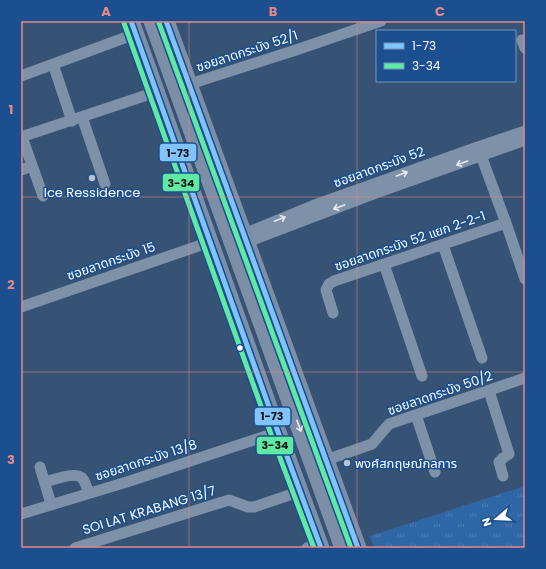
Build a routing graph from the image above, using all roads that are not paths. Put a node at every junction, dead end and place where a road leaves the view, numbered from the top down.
1 (152, 21) edge
2 (166, 21) edge
3 (381, 21) edge
4 (135, 25) edge
5 (53, 64) junction
6 (21, 76) edge
7 (190, 84) junction
8 (156, 92) junction
9 (77, 119) junction
10 (525, 131) edge
11 (22, 137) edge
12 (525, 140) edge
13 (479, 152) junction
14 (32, 166) junction
15 (21, 170) edge
16 (105, 184) dead end
17 (43, 196) dead end
18 (506, 223) junction
19 (246, 238) junction
20 (210, 242) junction
21 (443, 245) junction
22 (384, 264) junction
23 (525, 279) edge
24 (21, 307) edge
25 (333, 313) dead end
26 (482, 358) dead end
27 (422, 376) dead end
28 (525, 378) edge
29 (489, 391) junction
30 (416, 415) junction
31 (278, 432) junction
32 (326, 460) junction
33 (40, 467) dead end
34 (435, 472) dead end
35 (503, 476) dead end
36 (45, 482) junction
37 (301, 491) junction
38 (88, 493) junction
39 (51, 504) junction
40 (21, 514) edge
41 (319, 547) edge
42 (75, 548) edge
43 (343, 548) edge
44 (358, 548) edge

1 -> 43 main road
2 - 7 main road
3 - 7 street, ซอยลาดกระบัง 52/1
4 - 5 street
4 - 8 main road
4 - 41 main road
5 - 6 street
5 - 9 street
7 - 19 main road
8 - 9 street
8 - 20 main road
9 - 11 street
9 - 16 street
10 - 13 street, ซอยลาดกระบัง 52
11 - 14 street
12 - 13 street, ซอยลาดกระบัง 52
13 - 18 street
13 - 19 street, ซอยลาดกระบัง 52
14 - 15 street
14 - 17 street
18 - 21 street, ซอยลาดกระบัง 52 แยก 2-2-1
18 - 23 street
19 - 32 main road
20 - 24 street, ซอยลาดกระบัง 15
20 - 31 main road
21 - 22 street, ซอยลาดกระบัง 52 แยก 2-2-1
21 - 26 street
22 - 25 street, ซอยลาดกระบัง 52 แยก 2-2-1
22 - 27 street
28 - 29 street, ซอยลาดกระบัง 50/2
29 - 30 street, ซอยลาดกระบัง 50/2
29 - 35 street
30 - 32 street, ซอยลาดกระบัง 50/2
30 - 34 street
31 - 37 main road
31 - 38 street, ซอยลาดกระบัง 13/8
32 - 44 main road
33 - 36 street
36 - 38 street
36 - 39 street
37 - 41 main road
37 - 42 street, SOI LAT KRABANG 13/7
38 - 39 street, ซอยลาดกระบัง 13/8
39 - 40 street, ซอยลาดกระบัง 13/8

